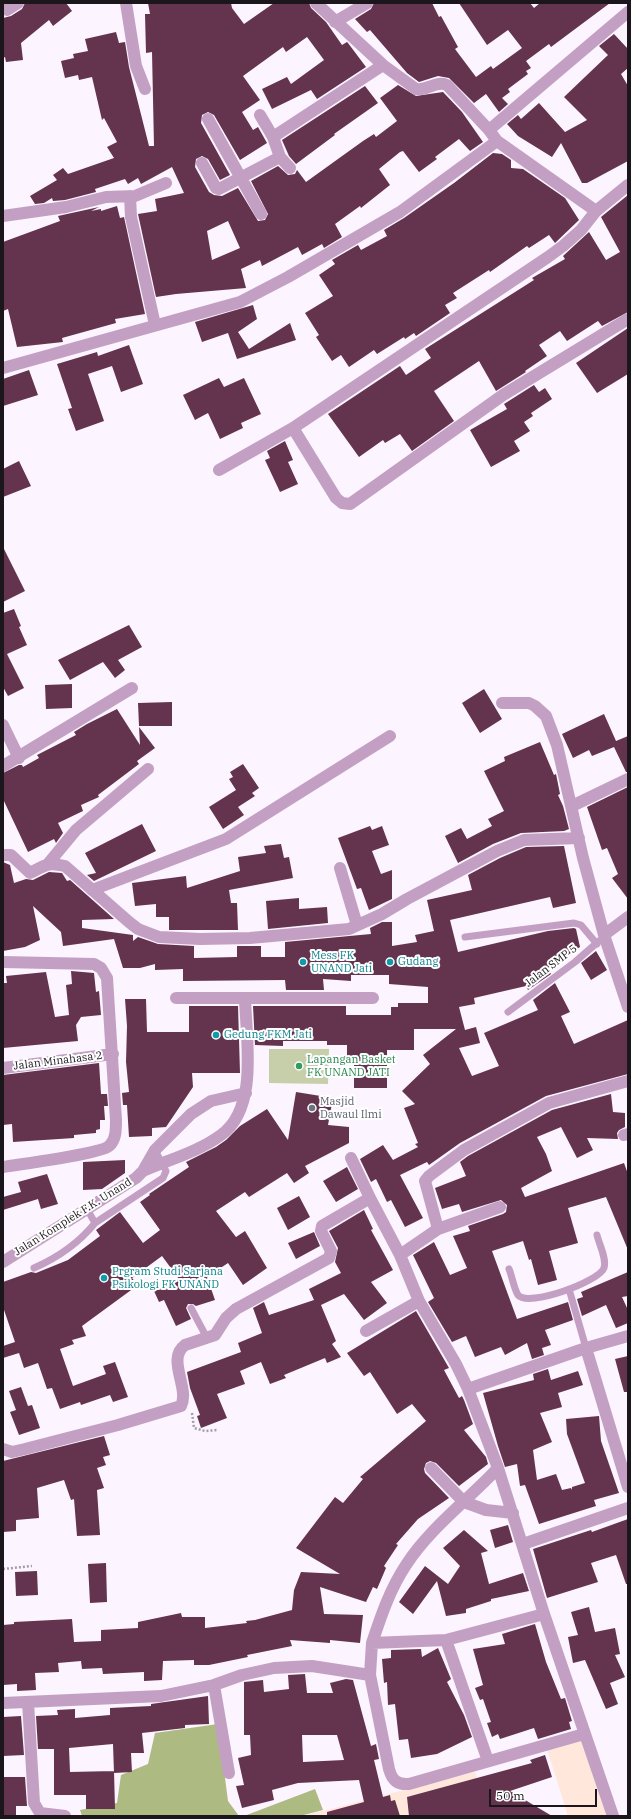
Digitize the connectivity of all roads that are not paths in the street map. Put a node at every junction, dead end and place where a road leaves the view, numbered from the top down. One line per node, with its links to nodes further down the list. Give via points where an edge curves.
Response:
1 (18, 3): 5 (street, via 9,10)
2 (126, 3): 9 (street, via 136,66)
3 (316, 3): 7 (street)
4 (367, 3): 7 (street)
5 (3, 8)
6 (628, 12): 12 (street)
7 (334, 22): 8 (street)
8 (383, 65): 12 (street, via 418,89 443,83); 13 (street)
9 (145, 89)
10 (260, 115): 13 (street)
11 (208, 119): 18 (street)
12 (489, 130): 14 (street)
13 (273, 137): 15 (street)
14 (497, 141): 22 (street); 26 (street, via 400,212 288,277 240,302)
15 (280, 157): 17 (street); 18 (street)
16 (202, 163): 18 (street, via 216,188)
17 (290, 168)
18 (241, 179): 23 (street)
19 (166, 183): 21 (street, via 139,195)
20 (628, 185): 22 (street)
21 (130, 196): 24 (street, via 106,197 66,208); 26 (street, via 131,217)
22 (596, 211): 28 (street, via 581,230 563,246)
23 (262, 214)
24 (3, 216)
25 (628, 319): 28 (street, via 503,395 350,504 342,503 336,498)
26 (155, 325): 27 (street)
27 (3, 368)
28 (293, 428): 29 (street)
29 (219, 470)
30 (132, 688): 34 (street)
31 (502, 703): 38 (street, via 529,703 546,716 558,745)
32 (3, 725): 34 (street)
33 (390, 736): 43 (street, via 226,839)
34 (19, 758): 35 (street)
35 (3, 766)
36 (148, 769): 41 (street, via 76,830)
37 (628, 779): 38 (street)
38 (572, 806): 39 (street)
39 (579, 838): 45 (street, via 524,840 497,851); 47 (street)
40 (3, 854): 41 (street, via 11,855 30,873)
41 (47, 865): 43 (street, via 65,866)
42 (340, 868): 45 (street)
43 (92, 890): 45 (street, via 138,929 159,937 250,938 349,929)
44 (628, 917): 47 (street)
45 (357, 925)
46 (464, 937): 47 (lane, via 574,923)
47 (600, 939): 52 (street); 53 (lane, Jalan SMP 5)
48 (3, 962): 54 (street, via 94,964 101,968 107,978)
49 (176, 998): 50 (street)
50 (245, 998): 51 (street); 57 (street)
51 (373, 998)
52 (628, 1007)
53 (508, 1012)
54 (113, 1054): 55 (street, Jalan Minahasa 2); 61 (street, via 116,1129 114,1140 108,1147 93,1152)
55 (3, 1068)
56 (628, 1081): 67 (street, via 549,1103 464,1150 429,1176 425,1185)
57 (246, 1092): 58 (street, Jalan Komplek F.K. Unand, via 211,1101 191,1114); 60 (street, Jalan Komplek F.K. Unand, via 235,1121 221,1135)
58 (155, 1150): 60 (lane); 62 (street, Jalan Komplek F.K. Unand)
59 (351, 1158): 63 (street)
60 (162, 1163): 62 (street, Jalan Komplek F.K. Unand); 66 (lane, via 166,1171 163,1178)
61 (3, 1167)
62 (143, 1171): 65 (street, Jalan Komplek F.K. Unand)
63 (370, 1198): 69 (street); 78 (street, via 322,1226 321,1232 331,1251 329,1258 236,1309 226,1318 215,1335)
64 (500, 1207): 67 (street)
65 (87, 1209): 66 (lane); 70 (street, Jalan Komplek F.K. Unand)
66 (96, 1223): 71 (lane, via 70,1249)
67 (438, 1229): 69 (street)
68 (597, 1235): 73 (lane, via 604,1261 603,1270 600,1275)
69 (400, 1255): 74 (street)
70 (3, 1262)
71 (34, 1268)
72 (509, 1269): 73 (lane, via 518,1295 523,1298 534,1300)
73 (568, 1289): 79 (lane)
74 (419, 1301): 76 (street); 80 (street)
75 (191, 1308): 78 (lane)
76 (366, 1332)
77 (628, 1336): 79 (street)
78 (207, 1338): 81 (street, via 185,1345 178,1353 183,1399 176,1409 25,1449 12,1452)
79 (586, 1348): 80 (street); 84 (street)
80 (468, 1389): 83 (street)
81 (3, 1449)
82 (431, 1468): 85 (street)
83 (498, 1468): 85 (street); 87 (street)
84 (628, 1487)
85 (464, 1502): 87 (street, via 486,1510); 91 (street, via 434,1530 406,1565 383,1608)
86 (628, 1508): 88 (street)
87 (513, 1513): 88 (street)
88 (523, 1544): 89 (street)
89 (544, 1614): 90 (street); 96 (street)
90 (446, 1640): 91 (street); 97 (street)
91 (372, 1643): 92 (street)
92 (370, 1675): 93 (street, via 312,1666 274,1668); 97 (street, via 389,1770 395,1782 401,1785 408,1784)
93 (214, 1685): 94 (street, via 155,1697); 98 (street)
94 (28, 1702): 95 (street); 99 (street, via 34,1803 40,1813)
95 (3, 1703)
96 (584, 1734): 97 (street); 100 (street)
97 (488, 1761)
98 (229, 1773)
99 (65, 1816)
100 (613, 1816)

